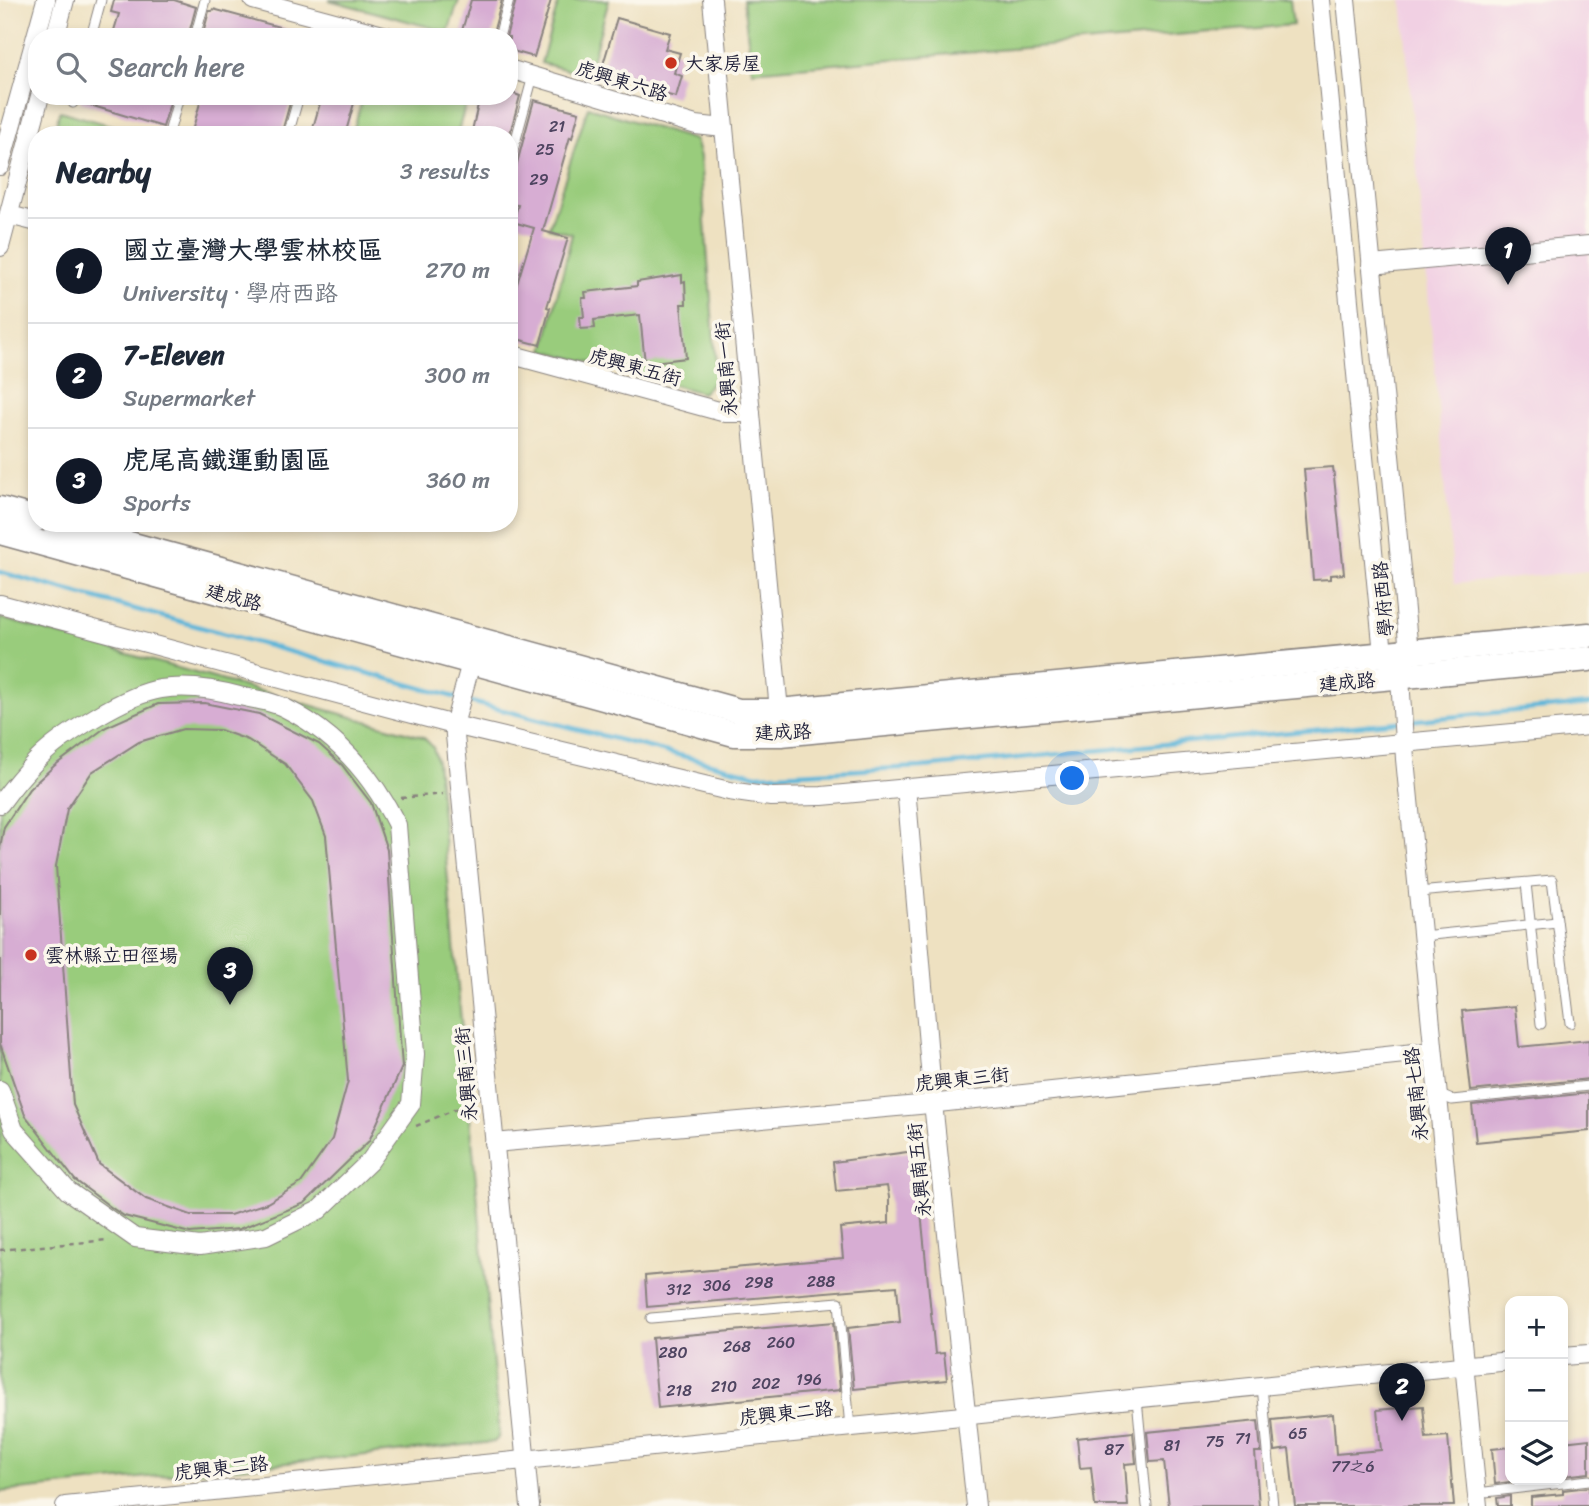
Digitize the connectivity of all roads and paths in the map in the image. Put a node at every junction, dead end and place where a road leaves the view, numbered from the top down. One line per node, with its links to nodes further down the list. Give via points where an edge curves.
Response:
1 (46, 0): 11 (street)
2 (65, 0): 12 (street)
3 (101, 0): 13 (lane)
4 (205, 0): 14 (lane)
5 (253, 0): 10 (street)
6 (509, 0): 17 (lane)
7 (712, 0): 27 (street, 永興南一街)
8 (1320, 0): 45 (street, 學府西路)
9 (1346, 0): 35 (street, 學府西路)
10 (320, 18): 15 (lane); 16 (street)
11 (38, 28)
12 (57, 28)
13 (93, 28)
14 (197, 28)
15 (317, 28)
16 (357, 28)
17 (501, 28)
18 (28, 65): 30 (street)
19 (518, 72): 20 (street, 虎興東六路)
20 (533, 76): 27 (street, 虎興東六路, via 696,125); 28 (lane)
21 (38, 105): 24 (street)
22 (176, 105): 25 (lane)
23 (296, 105): 26 (lane)
24 (32, 126)
25 (170, 126)
26 (291, 126)
27 (724, 128): 37 (street, 永興南一街)
28 (518, 132)
29 (28, 142): 31 (street)
30 (0, 166)
31 (9, 215): 32 (street); 34 (street)
32 (28, 220)
33 (1589, 245): 35 (street)
34 (0, 247)
35 (1371, 265): 44 (street, 學府西路)
36 (518, 356): 37 (street, 虎興東五街, via 726,413)
37 (751, 413): 50 (street, 永興南一街)
38 (0, 509): 39 (street)
39 (28, 517)
40 (0, 532): 46 (street, 建成路)
41 (81, 532): 46 (street, 建成路)
42 (0, 604): 49 (street)
43 (1589, 635): 44 (street, 建成路)
44 (1409, 652): 45 (street, 建成路); 48 (street, 學府西路)
45 (1383, 654): 48 (street, 學府西路); 50 (street, 建成路)
46 (472, 657): 49 (street, 永興南三街); 50 (street, 建成路)
47 (1589, 659): 48 (street, 建成路)
48 (1399, 683): 50 (street, 建成路); 52 (street, 永興南七路)
49 (455, 719): 53 (street, via 729,792 822,796); 71 (street, 永興南三街)
50 (780, 722)
51 (1589, 726): 52 (street)
52 (1403, 738): 53 (street); 58 (street, 永興南七路)
53 (906, 787): 69 (street, 永興南五街)
54 (445, 794): 55 (path)
55 (384, 799): 56 (street, via 328,734 283,706 210,688 160,689 122,702 38,758); 70 (street, via 397,825 415,1054 411,1104)
56 (0, 803)
57 (1526, 883): 58 (lane); 59 (lane, via 1552,880); 60 (lane)
58 (1418, 892): 61 (street, 永興南七路)
59 (1557, 922): 60 (lane); 62 (lane)
60 (1531, 925): 61 (lane); 63 (lane)
61 (1422, 936): 64 (street, 永興南七路)
62 (1570, 1023)
63 (1541, 1024)
64 (1433, 1051): 67 (street, 永興南七路); 69 (street, 虎興東三街)
65 (1589, 1086): 67 (lane, via 1452,1100)
66 (0, 1090): 72 (street, via 14,1130 68,1191)
67 (1438, 1094): 78 (street, 永興南七路)
68 (475, 1101): 70 (path)
69 (933, 1103): 71 (street, 虎興東三街); 81 (street, 永興南五街)
70 (388, 1139): 72 (street, via 319,1210 266,1236 200,1246)
71 (494, 1143): 83 (street, 永興南三街)
72 (135, 1238): 73 (path)
73 (0, 1250)
74 (651, 1318): 82 (lane, via 839,1302)
75 (1589, 1354): 76 (street)
76 (1568, 1356)
77 (1505, 1362): 78 (street, 虎興東二路)
78 (1464, 1366): 79 (street, 虎興東二路); 85 (street, 永興南七路)
79 (1262, 1386): 80 (street, 虎興東二路); 91 (lane)
80 (1137, 1399): 81 (street, 虎興東二路); 90 (lane)
81 (967, 1416): 82 (street, 虎興東二路); 89 (street, 永興南五街)
82 (850, 1427): 83 (street, 虎興東二路)
83 (525, 1460): 86 (street, 虎興東二路); 88 (street, 永興南三街)
84 (1589, 1480): 85 (lane)
85 (1477, 1499)
86 (85, 1504): 87 (street, 虎興東二路)
87 (65, 1506)
88 (530, 1506)
89 (976, 1506)
90 (1147, 1506)
91 (1273, 1506)

